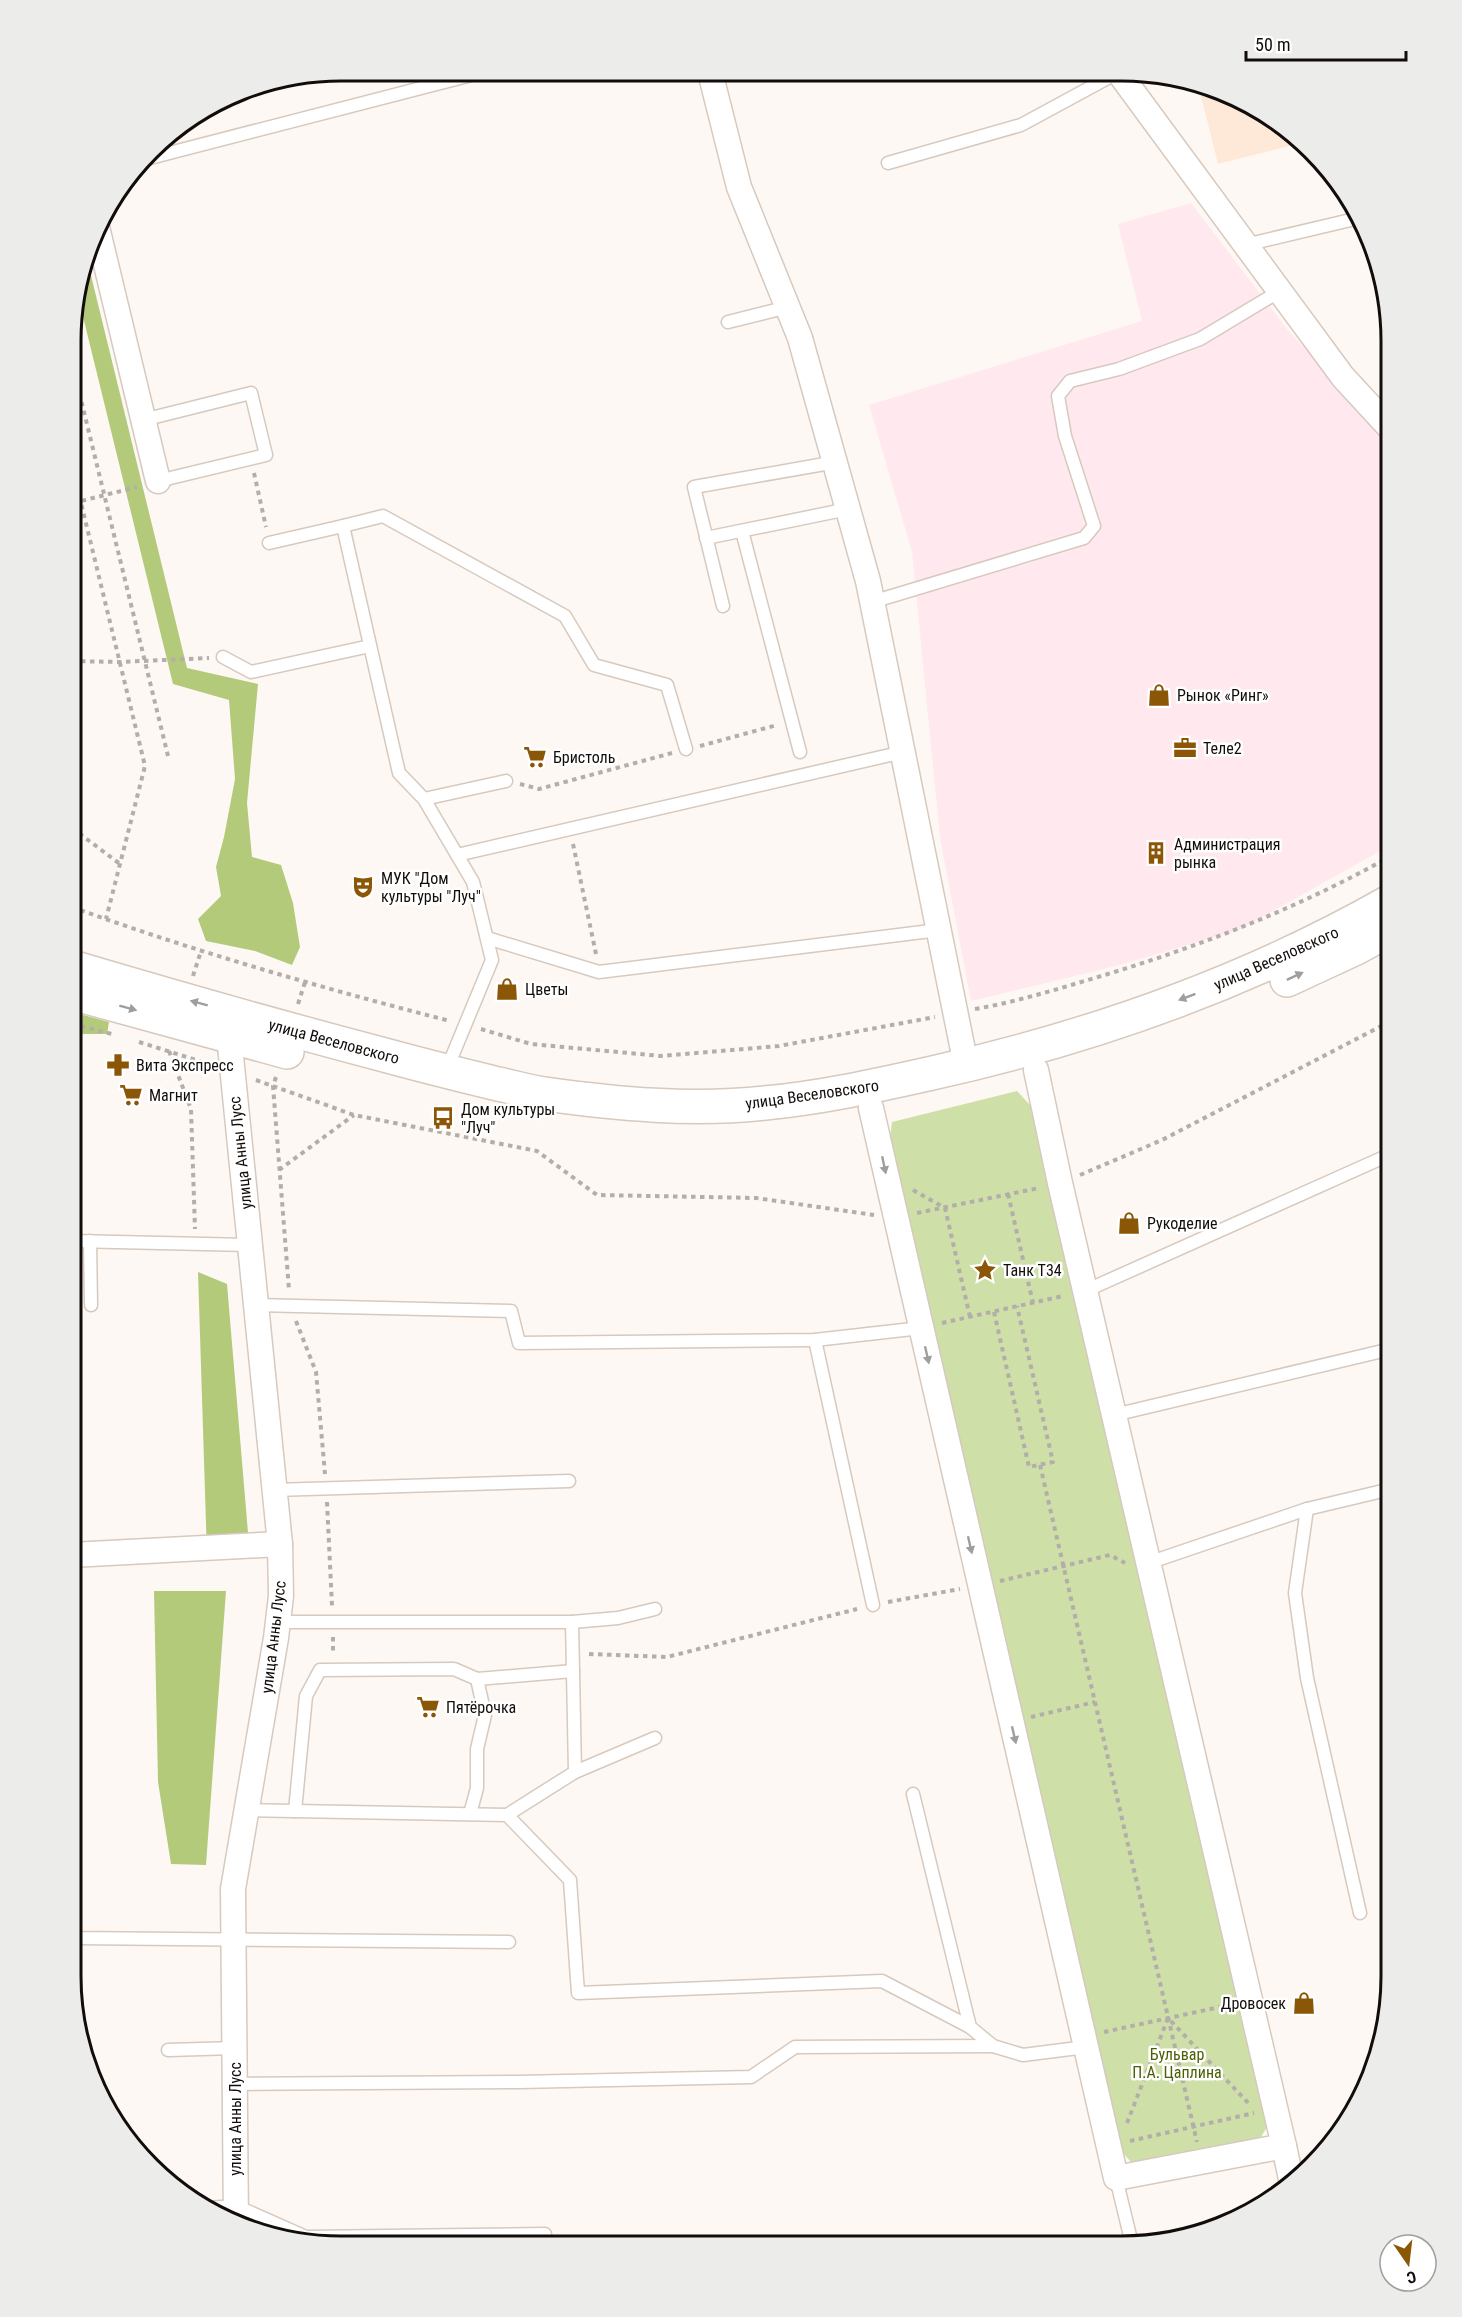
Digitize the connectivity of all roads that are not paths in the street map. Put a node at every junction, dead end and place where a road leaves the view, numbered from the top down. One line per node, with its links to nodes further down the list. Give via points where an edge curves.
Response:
1 (448, 81): 5 (lane)
2 (712, 81): 11 (street, via 739,187)
3 (1103, 81): 6 (lane, via 1021,125)
4 (1124, 81): 9 (street)
5 (158, 156)
6 (888, 163)
7 (1351, 220): 9 (lane)
8 (101, 242): 14 (street)
9 (1245, 244): 10 (street)
10 (1280, 291): 13 (street, via 1343,377); 22 (lane, via 1200,339 1119,369 1070,381 1059,396 1065,436 1094,526 1084,538)
11 (788, 308): 12 (lane); 15 (street)
12 (728, 322)
13 (1381, 418)
14 (143, 420): 16 (street); 16 (lane, via 251,393 266,455)
15 (836, 462): 17 (street); 20 (lane, via 694,487)
16 (150, 483)
17 (848, 509): 19 (lane); 22 (street)
18 (343, 526): 21 (lane); 24 (lane); 26 (lane, via 383,516 565,616 594,665 667,685)
19 (742, 531): 20 (lane); 27 (lane)
20 (706, 538): 23 (lane)
21 (269, 543)
22 (872, 602): 28 (street)
23 (723, 606)
24 (370, 646): 25 (lane, via 251,672); 30 (lane, via 399,773)
25 (223, 657)
26 (686, 749)
27 (800, 752)
28 (903, 752): 31 (lane); 33 (street)
29 (506, 781): 30 (lane)
30 (424, 799): 31 (lane)
31 (457, 855): 35 (lane, via 473,882)
32 (1381, 907): 40 (main road, улица Веселовского, one-way to 40, via 1240,977)
33 (939, 930): 35 (lane, via 599,972); 41 (street)
34 (1381, 934): 40 (main road, улица Веселовского, one-way to 34, via 1143,1037 1249,997)
35 (486, 938): 42 (lane, via 492,960)
36 (81, 972): 38 (main road, улица Веселовского)
37 (81, 996): 38 (main road, улица Веселовского, one-way to 38)
38 (177, 1024): 39 (main road, улица Веселовского)
39 (232, 1024): 42 (main road, улица Веселовского, via 290,1030); 43 (main road, улица Веселовского, via 451,1096 549,1115 663,1126 766,1123); 47 (street, улица Анны Лусс, via 231,1072)
40 (1034, 1059): 41 (main road, улица Веселовского); 43 (main road, улица Веселовского); 48 (street)
41 (966, 1065): 43 (main road, улица Веселовского)
42 (446, 1072): 43 (main road, улица Веселовского, via 541,1094 666,1106)
43 (869, 1097): 51 (street, one-way to 51)
44 (1381, 1158): 48 (lane)
45 (81, 1241): 46 (lane)
46 (90, 1241): 47 (lane); 49 (lane)
47 (249, 1245): 50 (street, улица Анны Лусс)
48 (1085, 1291): 54 (street)
49 (91, 1305)
50 (255, 1305): 52 (lane, via 511,1311 519,1343); 56 (street, улица Анны Лусс)
51 (921, 1328): 52 (lane); 80 (street, one-way to 80)
52 (815, 1340): 62 (lane)
53 (1381, 1351): 54 (lane)
54 (1114, 1415): 61 (street)
55 (569, 1481): 56 (lane)
56 (274, 1490): 59 (street, улица Анны Лусс)
57 (1381, 1491): 58 (lane)
58 (1307, 1509): 61 (lane); 75 (lane, via 1295,1593 1307,1678)
59 (280, 1544): 60 (street); 64 (street, улица Анны Лусс)
60 (81, 1554)
61 (1148, 1563): 85 (street)
62 (873, 1605)
63 (656, 1609): 65 (lane, via 618,1618)
64 (278, 1622): 65 (lane); 71 (street, улица Анны Лусс)
65 (572, 1622): 66 (lane)
66 (573, 1671): 67 (lane); 69 (lane)
67 (477, 1679): 72 (lane, via 454,1669 321,1670 306,1696); 73 (lane, via 485,1715 477,1749 477,1788)
68 (655, 1738): 69 (lane)
69 (575, 1772): 74 (lane)
70 (913, 1794): 79 (lane)
71 (247, 1810): 72 (lane); 77 (street, улица Анны Лусс, via 234,1889)
72 (295, 1811): 73 (lane)
73 (470, 1814): 74 (lane)
74 (507, 1815): 79 (lane, via 570,1880 578,1993 882,1981)
75 (1360, 1913)
76 (81, 1938): 77 (lane)
77 (234, 1939): 78 (lane); 82 (street, улица Анны Лусс)
78 (509, 1942)
79 (970, 2027): 81 (lane)
80 (1085, 2042): 81 (lane, via 1023,2055); 87 (street, via 1114,2144)
81 (993, 2046): 84 (lane, via 795,2047 751,2077)
82 (235, 2048): 83 (lane); 84 (street, улица Анны Лусс)
83 (168, 2050)
84 (235, 2084): 88 (street, улица Анны Лусс)
85 (1284, 2146): 86 (street); 87 (street)
86 (1290, 2173)
87 (1116, 2178): 90 (lane)
88 (236, 2213)
89 (546, 2234): 91 (lane)
90 (1130, 2235)
91 (386, 2236)

